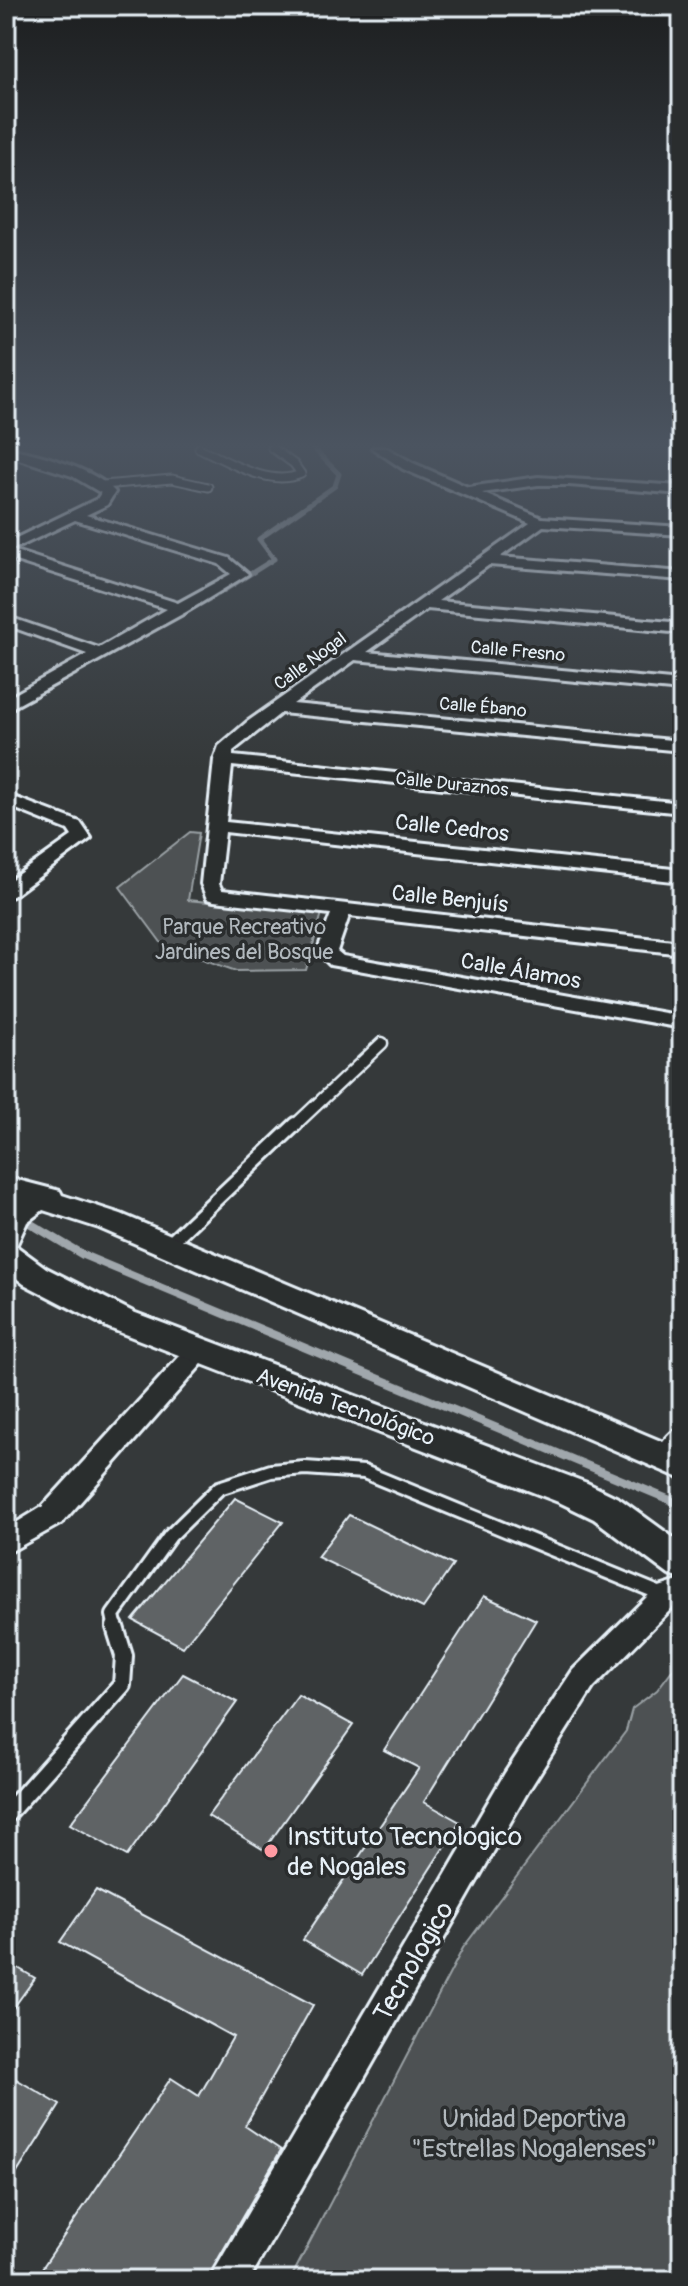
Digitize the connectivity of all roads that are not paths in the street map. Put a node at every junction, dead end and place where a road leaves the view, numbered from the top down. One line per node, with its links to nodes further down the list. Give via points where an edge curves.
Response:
1 (20, 555): 7 (street)
2 (203, 555): 7 (street, via 241,574)
3 (491, 555): 4 (street, Calle Nogal)
4 (483, 560): 5 (street); 6 (street, Calle Nogal)
5 (682, 576)
6 (424, 604): 9 (street); 11 (street, Calle Nogal)
7 (181, 609): 10 (street)
8 (6, 620): 10 (street)
9 (682, 628)
10 (99, 653): 13 (street)
11 (351, 655): 12 (street, Calle Fresno); 14 (street, Calle Nogal)
12 (682, 686)
13 (7, 704)
14 (280, 708): 15 (street, Calle Ébano); 16 (street, Calle Nogal, via 237,737)
15 (682, 746)
16 (222, 760): 18 (street, Calle Duraznos); 19 (street)
17 (6, 799): 21 (street, via 74,826 82,838)
18 (682, 808)
19 (216, 826): 20 (street, Calle Cedros); 22 (street, Calle Benjuís, via 210,884 214,895)
20 (682, 876)
21 (6, 892)
22 (342, 910): 23 (street, Calle Benjuís); 24 (street, Calle Álamos, via 327,952 337,961)
23 (682, 948)
24 (682, 1022)
25 (382, 1043): 28 (lane)
26 (6, 1187): 27 (main road)
27 (49, 1198): 28 (main road); 29 (main road, via 24,1205 15,1214)
28 (168, 1245): 31 (main road)
29 (7, 1247): 30 (main road, Avenida Tecnológico, via 35,1276 121,1320)
30 (199, 1351): 32 (street, via 52,1515); 33 (main road, Avenida Tecnológico, via 574,1493 607,1509)
31 (677, 1453)
32 (6, 1543)
33 (682, 1564)
34 (674, 1594): 35 (lane, via 364,1472 305,1468 245,1479 219,1488 184,1520 113,1615 127,1667 122,1685); 36 (street, Tecnologico, via 583,1679 516,1783)
35 (6, 1815)
36 (228, 2280)

